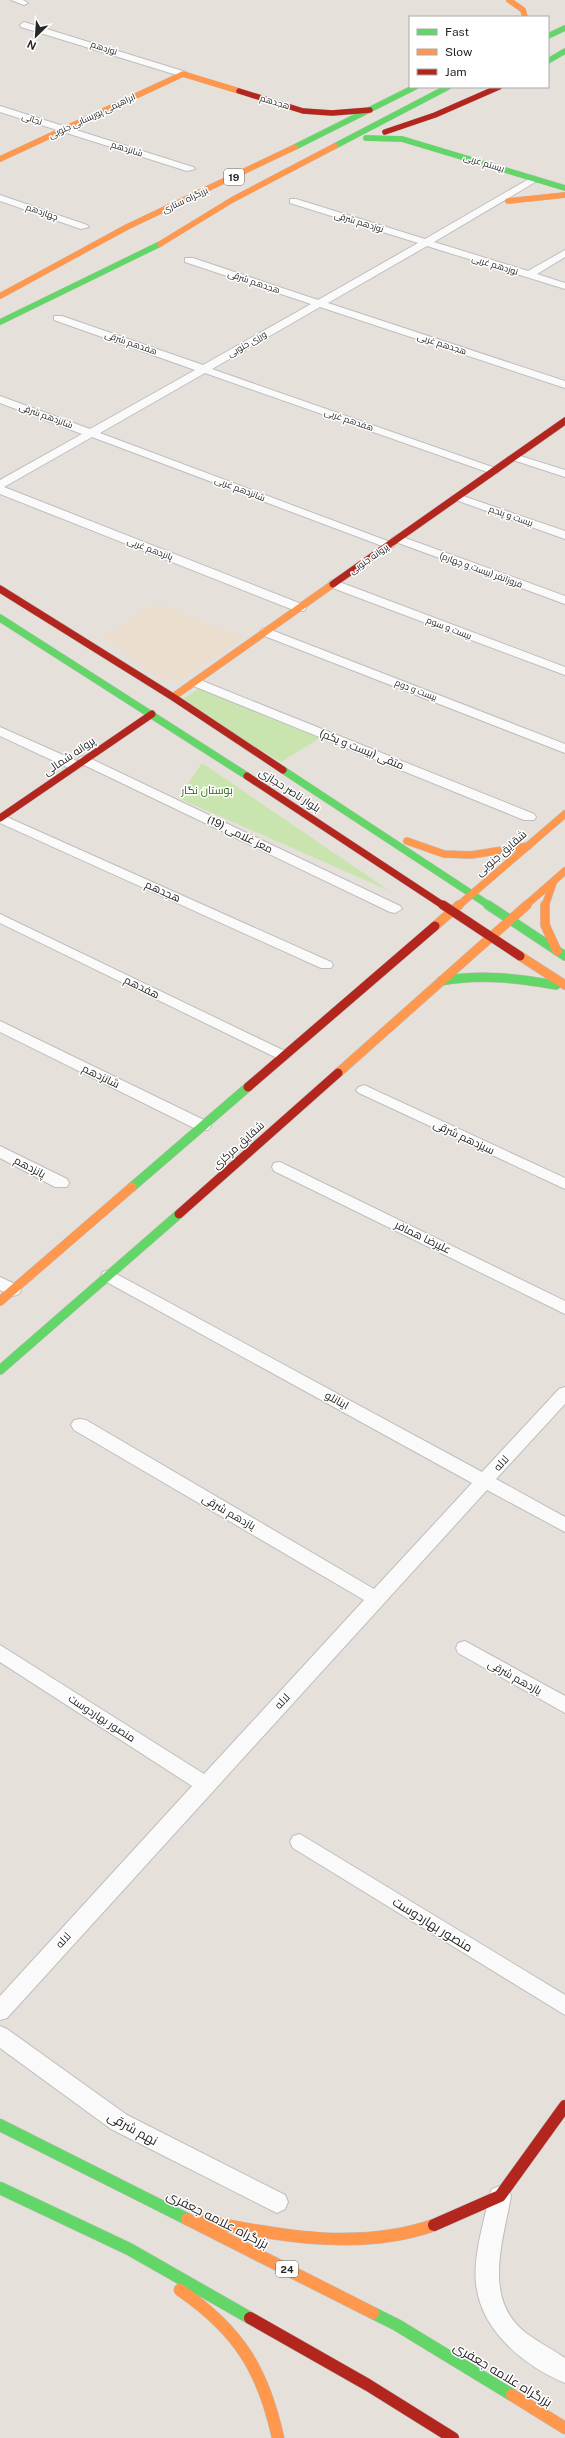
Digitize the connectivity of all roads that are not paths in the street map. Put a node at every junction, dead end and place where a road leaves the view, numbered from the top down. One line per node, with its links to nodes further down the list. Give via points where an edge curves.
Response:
1 (15, 0): 3 (street)
2 (509, 0): 4 (main road, via 523,10)
3 (24, 4)
4 (525, 16)
5 (24, 24): 10 (street, نوزدهم)
6 (565, 28): 7 (main road)
7 (549, 36)
8 (565, 50): 9 (main road)
9 (549, 60)
10 (183, 74): 16 (main road, هجدهم); 17 (main road, ابراهیمی پوربسابی جنوبی)
11 (413, 88): 15 (main road, بزرگراه ستاری / 19)
12 (446, 88): 22 (main road, 19)
13 (497, 88): 18 (main road, 19, via 435,115)
14 (0, 109): 17 (street, نجاتی)
15 (370, 110): 16 (main road, هجدهم, via 332,113); 19 (main road, بزرگراه ستاری / 19)
16 (303, 111): 19 (main road, via 317,118 320,123)
17 (64, 129): 23 (main road, ابراهیمی پوربسابی جنوبی); 24 (street, شانزدهم)
18 (393, 129): 20 (main road, 19); 21 (main road)
19 (315, 137): 32 (main road, بزرگراه ستاری / 19)
20 (366, 138): 21 (main road, بیستم غربی); 22 (main road, 19)
21 (402, 139): 25 (main road, بیستم غربی)
22 (336, 147): 29 (main road, 19)
23 (0, 159)
24 (190, 169)
25 (539, 180): 26 (main road, بیستم غربی); 31 (street, ورزی جنوبی); 33 (street, ورزی جنوبی, via 499,199)
26 (565, 188)
27 (565, 195): 31 (main road)
28 (0, 198): 34 (street, چهاردهم)
29 (232, 200): 36 (main road); 47 (main road, 19, via 151,249)
30 (293, 201): 37 (street, نوزدهم شرقی)
31 (508, 201): 33 (street, ورزی جنوبی)
32 (183, 202): 35 (main road, via 134,231); 42 (main road, بزرگراه ستاری / 19, via 127,227)
33 (494, 204): 37 (street, ورزی جنوبی)
34 (84, 227)
35 (134, 234)
36 (154, 236)
37 (426, 243): 43 (street, نوزدهم غربی); 46 (street, ورزی جنوبی)
38 (115, 244): 42 (main road, via 104,245)
39 (124, 250): 47 (main road, via 56,286)
40 (565, 253): 43 (street)
41 (189, 260): 46 (street, هجدهم شرقی)
42 (54, 267): 45 (main road, بزرگراه ستاری / 19)
43 (529, 275): 44 (street, نوزدهم غربی)
44 (565, 286)
45 (0, 296)
46 (319, 304): 50 (street, ورزی جنوبی); 51 (street, هجدهم غربی)
47 (21, 312): 49 (main road, 19)
48 (58, 318): 50 (street, هفدهم شرقی)
49 (0, 322)
50 (204, 369): 54 (street, ورزی جنوبی); 56 (street, هفدهم غربی)
51 (565, 385)
52 (0, 399): 54 (street, شانزدهم شرقی)
53 (565, 421): 55 (main road, پروانه جنوبی)
54 (91, 433): 58 (street, ورزی جنوبی); 62 (street, شانزدهم غربی)
55 (514, 457): 56 (main road, پروانه جنوبی); 57 (street)
56 (494, 471): 60 (main road, پروانه جنوبی)
57 (565, 474)
58 (0, 485)
59 (0, 490): 66 (street, پانزدهم غربی)
60 (457, 497): 61 (street, بیست و پنجم); 62 (main road, پروانه جنوبی)
61 (565, 535)
62 (393, 542): 63 (main road, پروانه جنوبی); 65 (street, فروزانفر (بیست و چهارم))
63 (334, 584): 66 (main road, پروانه جنوبی); 69 (street, بیست و سوم)
64 (0, 589): 71 (main road, بلوار ناصر حجازی)
65 (565, 600)
66 (300, 608): 68 (main road, پروانه جنوبی)
67 (0, 618): 72 (main road, بلوار ناصر حجازی)
68 (266, 632): 70 (main road, پروانه جنوبی); 74 (street, بیست و دوم)
69 (565, 671)
70 (195, 682): 71 (main road, پروانه جنوبی); 77 (street, متقی (بیست و یکم))
71 (173, 697): 79 (main road, بلوار ناصر حجازی)
72 (152, 714): 75 (main road, پروانه شمالی); 85 (main road, بلوار ناصر حجازی)
73 (0, 731): 75 (street, معز غلامی (19))
74 (565, 749)
75 (81, 763): 78 (main road, پروانه شمالی); 84 (street, معز غلامی (19))
76 (565, 814): 80 (main road, شقایق جنوبی)
77 (529, 817)
78 (0, 818): 90 (street, هجدهم)
79 (381, 833): 80 (main road, via 444,854 471,855); 83 (main road, بلوار ناصر حجازی)
80 (528, 846): 83 (main road, شقایق جنوبی)
81 (565, 871): 82 (main road)
82 (554, 881): 87 (main road); 89 (main road, via 543,904 543,913 547,934)
83 (472, 894): 85 (main road, شقایق جنوبی); 87 (main road, بلوار ناصر حجازی)
84 (395, 909)
85 (452, 911): 88 (main road, بلوار ناصر حجازی); 94 (main road)
86 (0, 918): 94 (street, هفدهم)
87 (510, 920): 88 (main road); 89 (main road, بلوار ناصر حجازی)
88 (490, 937): 91 (main road, شقایق مرکزی); 92 (main road, بلوار ناصر حجازی)
89 (561, 953)
90 (326, 965)
91 (441, 981): 92 (main road, via 496,975); 101 (main road, شقایق مرکزی)
92 (565, 986)
93 (0, 1026): 96 (street, شانزدهم)
94 (284, 1056): 96 (main road)
95 (364, 1090): 100 (street, سیزدهم شرقی)
96 (203, 1126): 102 (main road)
97 (0, 1151): 99 (street, پانزدهم)
98 (280, 1167): 104 (street, علیرضا همافر)
99 (61, 1183)
100 (565, 1184)
101 (109, 1276): 105 (main road, شقایق مرکزی); 108 (street, اینانلو)
102 (6, 1286): 103 (main road)
103 (0, 1301)
104 (565, 1308)
105 (0, 1370)
106 (565, 1393): 108 (street, لاله)
107 (80, 1425): 110 (street, یازدهم شرقی)
108 (485, 1481): 109 (street, اینانلو); 110 (street, لاله)
109 (565, 1525)
110 (377, 1599): 114 (street, لاله)
111 (464, 1648): 113 (street, یازدهم شرقی)
112 (0, 1652): 114 (street, منصور بهاردوست)
113 (565, 1705)
114 (204, 1784): 117 (street, لاله)
115 (300, 1842): 116 (street, منصور بهاردوست)
116 (565, 2006)
117 (0, 2010)
118 (0, 2036): 123 (street, نهم شرقی, via 119,2122)
119 (565, 2106): 122 (main road)
120 (0, 2125): 124 (main road, بزرگراه علامه جعفری / 24)
121 (0, 2188): 125 (main road)
122 (500, 2196): 124 (main road, via 424,2229 359,2240 317,2240 262,2233); 126 (street, via 488,2264 487,2282 492,2310 517,2340)
123 (277, 2202)
124 (186, 2217): 127 (main road, بزرگراه علامه جعفری / 24, via 397,2325)
125 (129, 2250): 128 (main road, via 220,2322 254,2366 275,2412); 129 (main road, via 368,2385)
126 (565, 2371)
127 (565, 2428)
128 (278, 2438)
129 (453, 2438)

